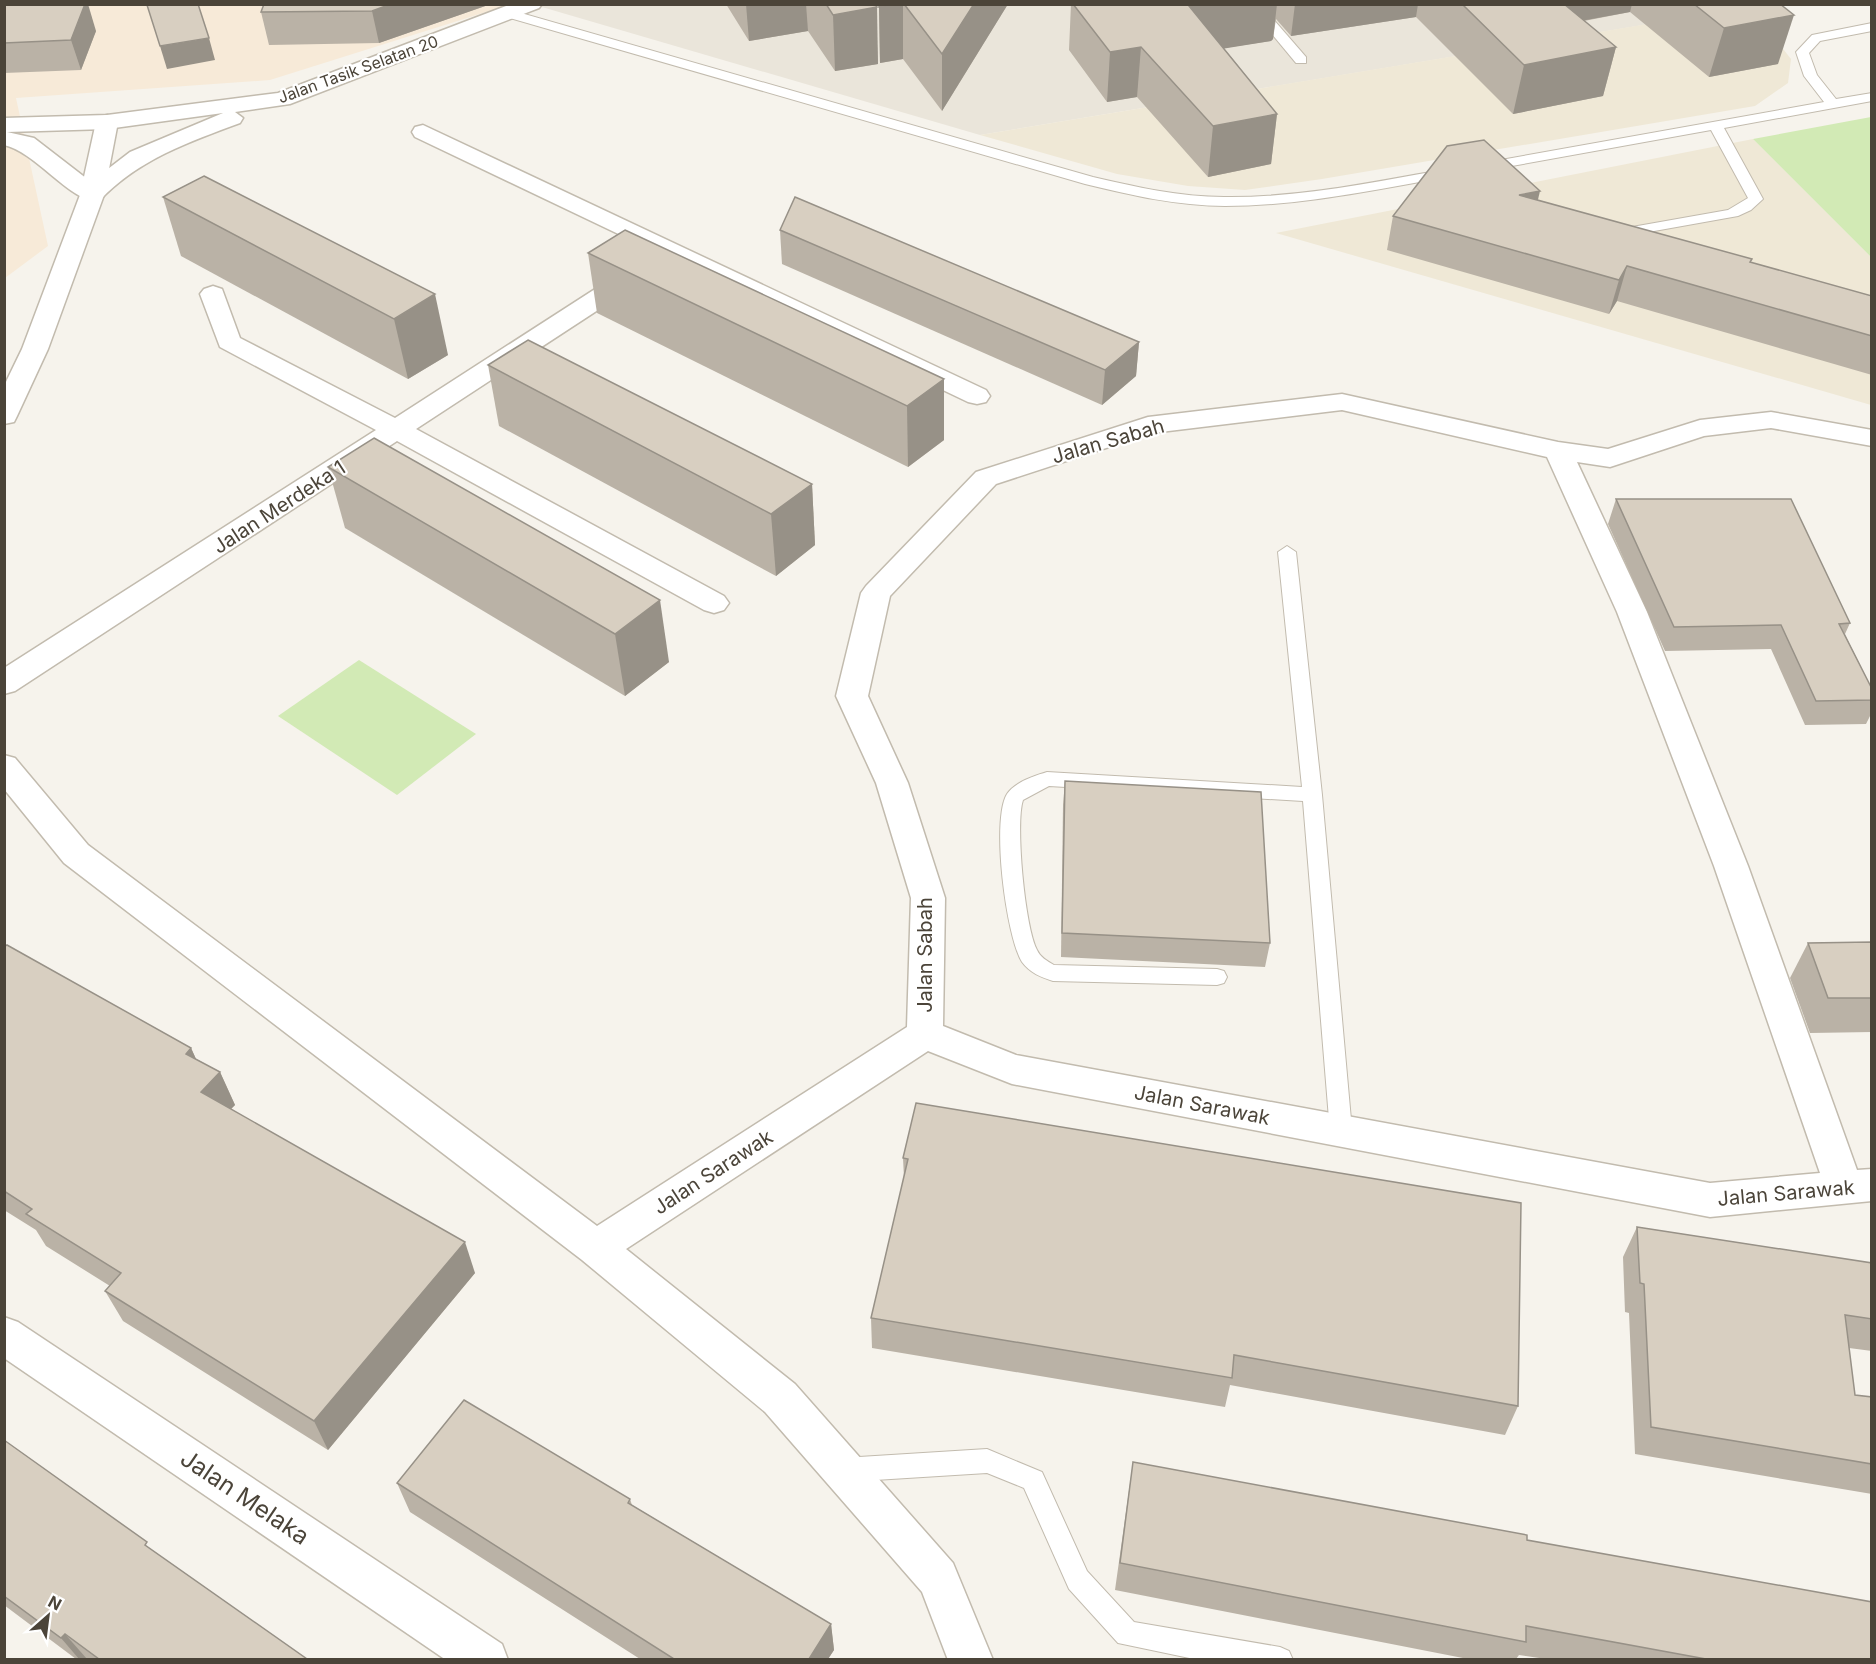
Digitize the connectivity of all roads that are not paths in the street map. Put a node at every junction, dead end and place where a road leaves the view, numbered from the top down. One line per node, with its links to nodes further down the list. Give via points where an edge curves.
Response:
1 (532, 4): 3 (street, Jalan Tasik Selatan 20)
2 (1253, 4): 5 (lane)
3 (507, 14): 7 (street, Jalan Tasik Selatan 20); 11 (lane, via 1079,178 1161,196 1242,202 1345,190)
4 (1872, 27): 8 (lane, via 1816,38 1802,52 1811,76)
5 (1301, 60)
6 (1872, 97): 8 (lane)
7 (282, 99): 9 (street, Jalan Tasik Selatan 20); 14 (street, via 170,142 126,164 107,176)
8 (1834, 105): 11 (lane)
9 (107, 122): 10 (street, Jalan Tasik Selatan 20); 14 (street)
10 (4, 125)
11 (1716, 126): 16 (lane, via 1756,199 1731,213 1637,231 1635,235)
12 (423, 132): 15 (street)
13 (4, 138): 14 (street, via 26,143)
14 (92, 195): 19 (street, via 35,349)
15 (672, 250): 18 (street); 20 (street, Jalan Merdeka 1)
16 (1658, 254)
17 (213, 294): 20 (street, via 229,342)
18 (977, 396)
19 (4, 416)
20 (397, 430): 24 (street); 25 (street, Jalan Merdeka 1)
21 (1872, 438): 22 (street, Jalan Sabah, via 1771,420 1700,428 1610,458)
22 (1558, 451): 29 (street, Jalan Sabah, via 1342,402 1148,425 986,478 876,593 852,696 892,783 928,898); 31 (street, via 1632,612)
23 (1287, 552): 27 (lane)
24 (714, 603)
25 (4, 683)
26 (4, 766): 32 (street, via 76,854)
27 (1312, 795): 28 (lane, via 1047,779 1016,795 1011,806 1009,842 1024,944 1037,966 1053,973); 30 (lane)
28 (1217, 977)
29 (925, 1034): 30 (street, Jalan Sarawak, via 1012,1069); 32 (street, Jalan Sarawak)
30 (1341, 1131): 31 (street, Jalan Sarawak, via 1710,1200)
31 (1858, 1187)
32 (596, 1248): 34 (street, via 780,1398)
33 (4, 1335): 35 (street, Jalan Melaka)
34 (843, 1470): 36 (street, via 938,1578); 37 (lane, via 987,1461 1033,1480 1078,1580 1127,1634)
35 (486, 1659)
36 (971, 1659)
37 (1280, 1659)

